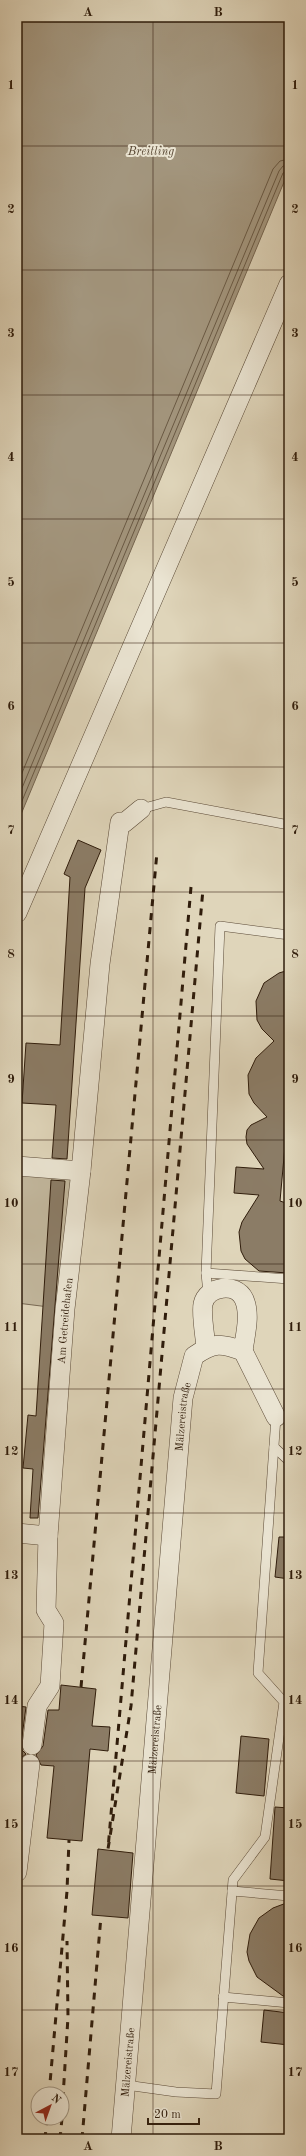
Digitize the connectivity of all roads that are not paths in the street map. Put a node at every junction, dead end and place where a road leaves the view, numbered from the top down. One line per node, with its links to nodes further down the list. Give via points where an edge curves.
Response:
1 (289, 284): 4 (street)
2 (141, 809): 3 (lane, via 166,802); 7 (street, Am Getreidehafen, via 124,824 120,822 100,964)
3 (289, 825)
4 (17, 913)
5 (289, 935): 8 (lane, via 220,926)
6 (17, 1166): 7 (street)
7 (81, 1171): 17 (street, Am Getreidehafen, via 65,1309)
8 (206, 1273): 9 (lane); 10 (lane)
9 (289, 1279)
10 (208, 1294): 11 (street, via 203,1305); 12 (street, via 218,1288 233,1290 243,1297 248,1311)
11 (206, 1347): 12 (street, via 222,1344); 25 (street, Mälzereistraße, via 194,1356 183,1398)
12 (243, 1351): 13 (street)
13 (276, 1416): 14 (lane)
14 (274, 1447): 15 (lane); 21 (lane, via 258,1673 284,1702 264,1837 233,1880)
15 (289, 1461)
16 (17, 1533): 17 (street)
17 (48, 1536): 18 (street, Am Getreidehafen, via 46,1610 54,1623 50,1686 37,1706)
18 (32, 1745)
19 (30, 1764): 20 (street)
20 (17, 1872)
21 (232, 1891): 22 (lane); 23 (lane)
22 (289, 1896)
23 (223, 1997): 24 (lane); 25 (lane, via 216,2094)
24 (289, 2003)
25 (126, 2085): 26 (street, Mälzereistraße)
26 (121, 2139)

